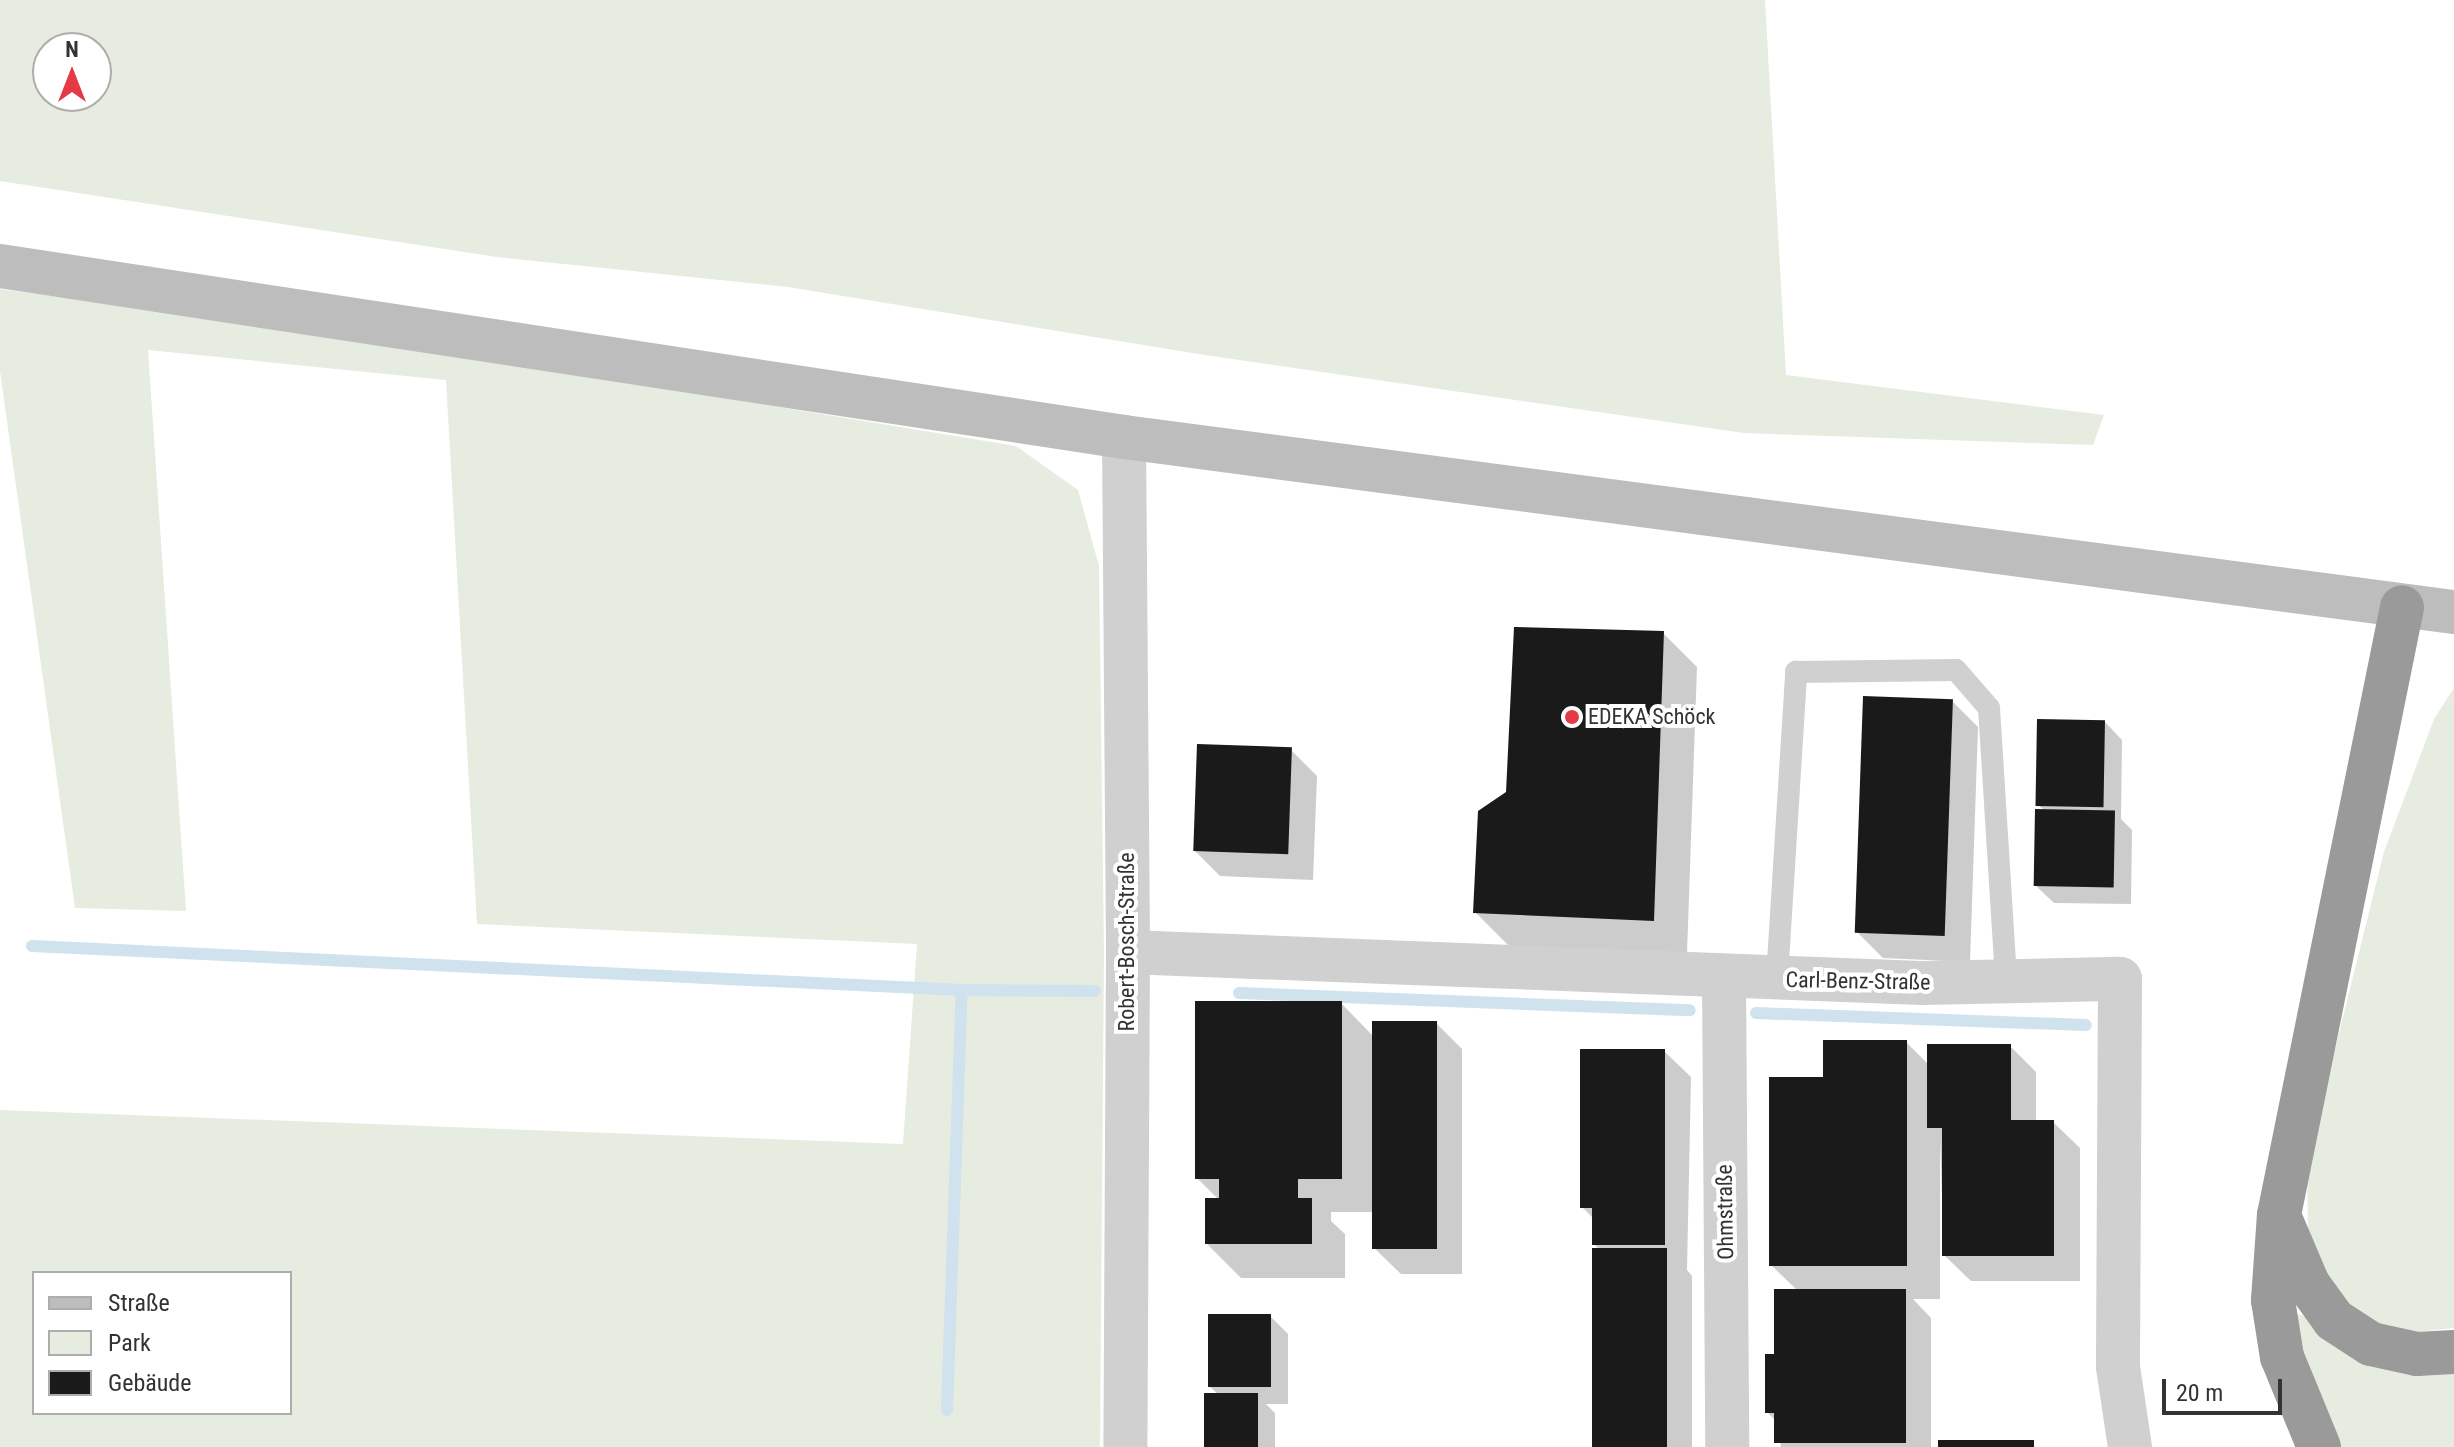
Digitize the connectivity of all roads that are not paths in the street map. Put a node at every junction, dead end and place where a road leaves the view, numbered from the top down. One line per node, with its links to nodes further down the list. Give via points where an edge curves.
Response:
1 (0, 266): 2 (main road)
2 (1124, 437): 3 (main road); 5 (street, Robert-Bosch-Straße)
3 (2402, 607): 4 (main road); 9 (highway)
4 (2454, 612)
5 (1128, 952): 6 (street, Carl-Benz-Straße); 11 (street, Robert-Bosch-Straße)
6 (1724, 977): 7 (street, Carl-Benz-Straße); 12 (street, Ohmstraße)
7 (1777, 978): 8 (street, Carl-Benz-Straße); 8 (lane, via 1796,672 1956,670 1989,708)
8 (2006, 981): 13 (street, Carl-Benz-Straße, via 2120,979 2118,1367)
9 (2279, 1215): 10 (highway, via 2308,1284 2334,1320 2371,1344 2417,1354); 14 (highway, via 2273,1300 2282,1357)
10 (2454, 1352)
11 (1125, 1447)
12 (1727, 1447)
13 (2130, 1447)
14 (2319, 1447)

